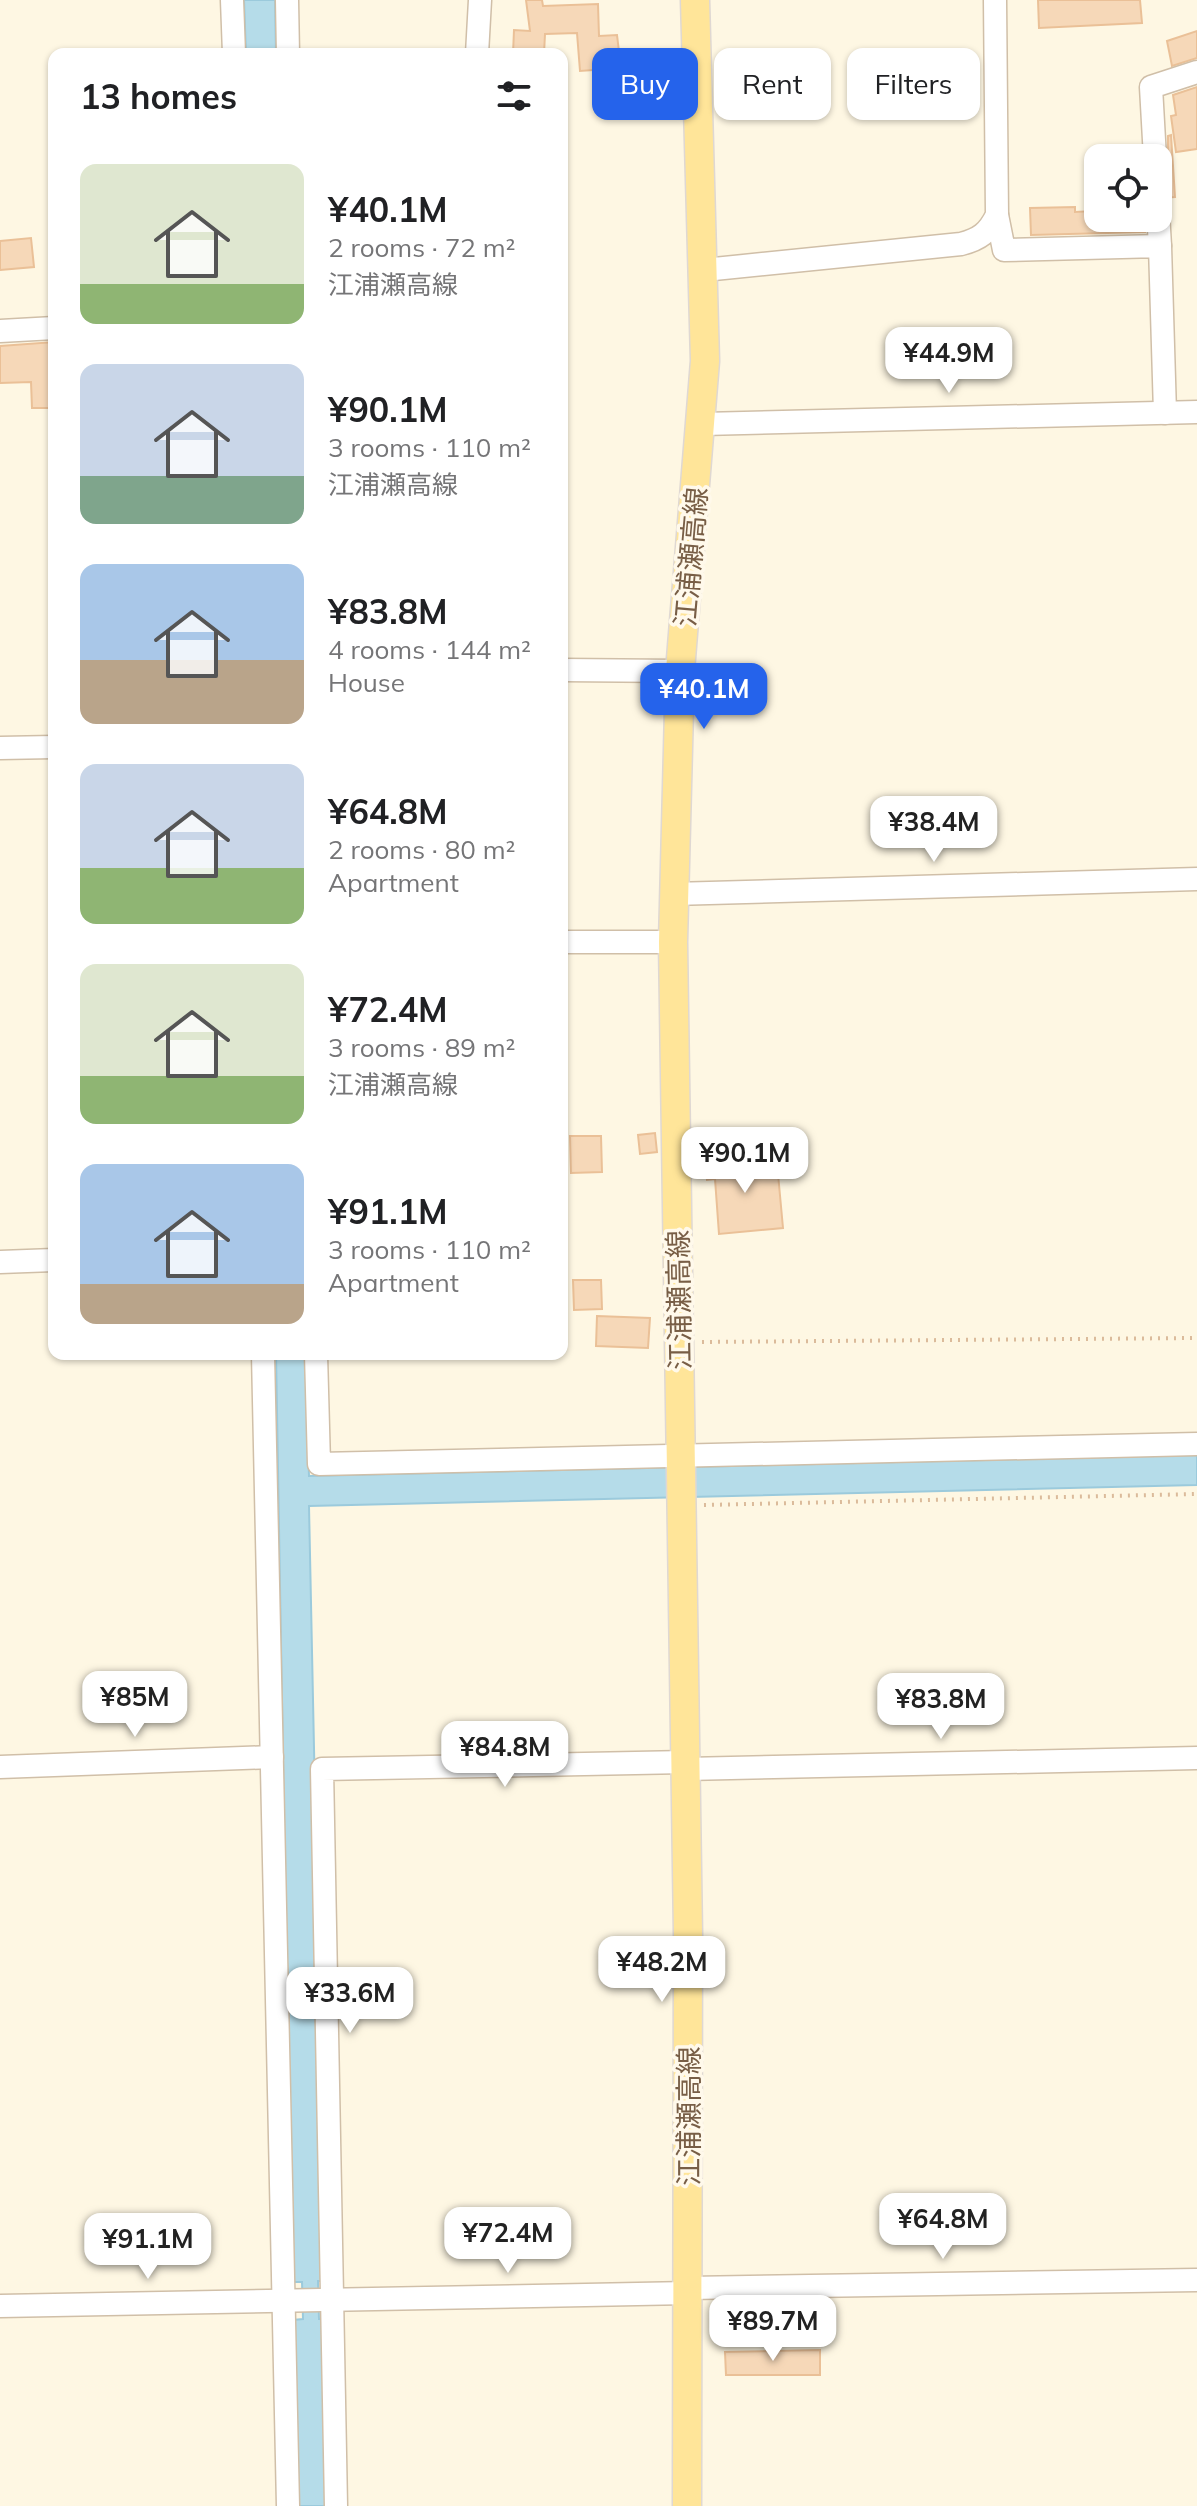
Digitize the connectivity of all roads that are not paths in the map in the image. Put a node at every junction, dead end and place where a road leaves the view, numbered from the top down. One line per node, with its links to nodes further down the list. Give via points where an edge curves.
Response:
1 (232, 0): 6 (street)
2 (287, 0): 7 (street)
3 (480, 0): 8 (street)
4 (695, 0): 14 (main road, 江浦瀬高線)
5 (995, 0): 11 (street)
6 (234, 48)
7 (288, 48)
8 (477, 48)
9 (1197, 72): 10 (street, via 1151,87)
10 (1154, 144)
11 (997, 215): 13 (street, via 1004,250); 14 (street, via 979,239 961,244)
12 (1159, 232): 13 (street)
13 (1160, 246): 18 (street)
14 (704, 270): 19 (main road, 江浦瀬高線)
15 (48, 328): 16 (street)
16 (0, 331)
17 (1197, 412): 18 (street)
18 (1165, 413): 19 (street)
19 (703, 424): 21 (main road, 江浦瀬高線)
20 (568, 670): 21 (street)
21 (680, 671): 25 (main road, 江浦瀬高線)
22 (48, 747): 23 (street)
23 (0, 748)
24 (1197, 879): 25 (street)
25 (673, 894): 27 (main road, 江浦瀬高線)
26 (568, 942): 27 (street)
27 (673, 942): 33 (main road, 江浦瀬高線)
28 (48, 1260): 29 (street)
29 (0, 1262)
30 (263, 1360): 34 (street)
31 (316, 1360): 33 (street, via 319,1464)
32 (1197, 1444): 33 (street)
33 (681, 1460): 36 (main road, 江浦瀬高線, via 690,1503)
34 (272, 1757): 37 (street); 41 (street)
35 (1197, 1758): 36 (street)
36 (686, 1766): 39 (main road, 江浦瀬高線); 40 (street, via 322,1769)
37 (0, 1767)
38 (1197, 2280): 39 (street)
39 (689, 2291): 40 (street); 45 (main road, 江浦瀬高線)
40 (330, 2301): 41 (street); 44 (street)
41 (290, 2302): 42 (street); 43 (street)
42 (0, 2306)
43 (288, 2506)
44 (336, 2506)
45 (687, 2506)

